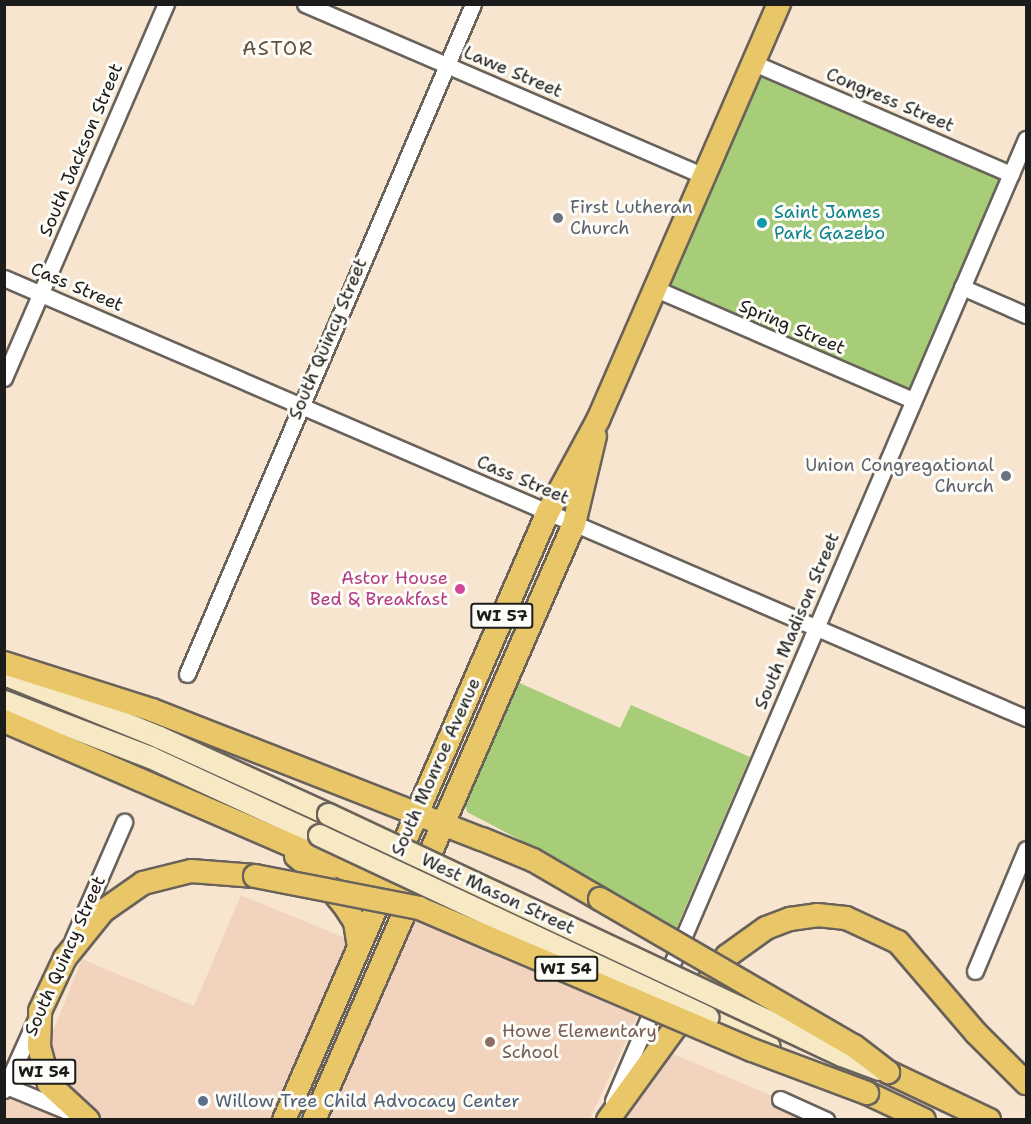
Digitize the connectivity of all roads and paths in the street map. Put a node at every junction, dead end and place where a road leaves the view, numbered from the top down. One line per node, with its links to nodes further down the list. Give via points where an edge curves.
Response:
1 (166, 4): 13 (street, South Jackson Street)
2 (305, 4): 6 (street, Lawe Street)
3 (473, 4): 6 (street, South Quincy Street)
4 (779, 4): 5 (main road, South Monroe Avenue / WI 57)
5 (754, 63): 8 (street, Congress Street); 9 (main road, South Monroe Avenue / WI 57)
6 (446, 65): 9 (street, Lawe Street); 17 (street, South Quincy Street)
7 (1026, 139): 8 (street, South Madison Street)
8 (1011, 174): 11 (street, South Madison Street)
9 (705, 176): 12 (main road, South Monroe Avenue / WI 57)
10 (4, 278): 13 (street, Cass Street)
11 (962, 287): 14 (street); 16 (street, South Madison Street)
12 (656, 289): 16 (street, Spring Street); 18 (main road, South Monroe Avenue / WI 57)
13 (41, 293): 15 (street, South Jackson Street); 17 (street, Cass Street)
14 (1026, 315)
15 (4, 378)
16 (913, 400): 21 (street, South Madison Street)
17 (299, 405): 19 (street, Cass Street); 24 (street, South Quincy Street)
18 (598, 420): 19 (main road, South Monroe Avenue / WI 57); 20 (main road, South Monroe Avenue / WI 57)
19 (548, 512): 20 (street, Cass Street); 28 (main road, South Monroe Avenue / WI 57)
20 (574, 524): 21 (street, Cass Street); 31 (main road, South Monroe Avenue / WI 57)
21 (816, 627): 26 (street, Cass Street); 47 (street, South Madison Street)
22 (4, 663): 28 (main road, via 153,710)
23 (4, 674): 39 (main road, West Mason Street, bridge, via 159,737 841,1055)
24 (187, 674)
25 (4, 701): 42 (main road, West Mason Street, bridge, via 150,757)
26 (1026, 718)
27 (4, 721): 29 (main road)
28 (414, 815): 31 (main road); 33 (main road, South Monroe Avenue)
29 (232, 821): 33 (main road); 35 (main road, via 296,856 322,878 355,922)
30 (124, 822): 36 (street, South Quincy Street)
31 (440, 824): 34 (main road, South Monroe Avenue / WI 57); 39 (main road, bridge, via 533,860 854,1046)
32 (1026, 849): 37 (street)
33 (384, 886): 34 (main road); 35 (main road, South Monroe Avenue)
34 (409, 896): 46 (main road, South Monroe Avenue / WI 57)
35 (359, 947): 45 (main road, South Monroe Avenue)
36 (65, 958): 38 (main road, South Quincy Street / WI 54); 42 (main road, WI 54, bridge, via 103,910 143,883 191,871 255,876 368,896 429,912 752,1050)
37 (975, 971)
38 (40, 1011): 41 (street, South Quincy Street); 44 (main road, WI 54, via 38,1034 46,1076 56,1092)
39 (888, 1072): 50 (main road, West Mason Street)
40 (1026, 1083): 47 (main road, via 976,1033 898,942 868,925 817,915 790,919 749,937 727,956)
41 (5, 1087): 44 (street)
42 (867, 1093): 49 (main road, West Mason Street / WI 54)
43 (780, 1099): 48 (street)
44 (86, 1119)
45 (284, 1119)
46 (314, 1119)
47 (607, 1119)
48 (826, 1119)
49 (924, 1119)
50 (989, 1119)

